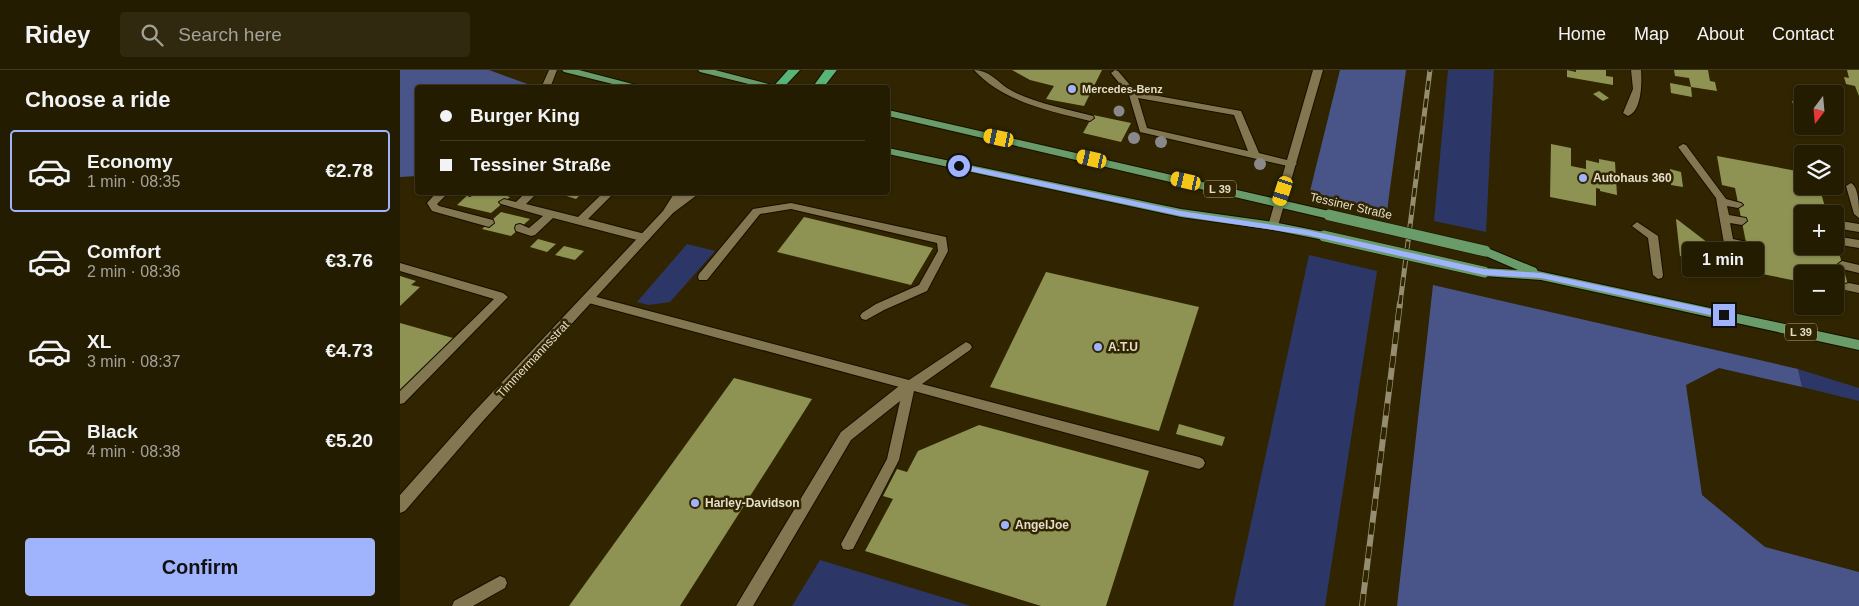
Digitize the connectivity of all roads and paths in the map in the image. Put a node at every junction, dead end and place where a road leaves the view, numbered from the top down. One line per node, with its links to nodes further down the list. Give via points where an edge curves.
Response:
1 (553, 70): 10 (lane)
2 (567, 70): 11 (main road)
3 (703, 70): 12 (main road)
4 (794, 70): 13 (highway)
5 (831, 70): 14 (highway)
6 (978, 70): 18 (lane, via 1006,91 1048,108)
7 (1318, 70): 22 (street)
8 (1636, 70): 17 (street, via 1638,89)
9 (1115, 73): 15 (lane)
10 (546, 85)
11 (631, 85)
12 (769, 85)
13 (780, 85)
14 (819, 85)
15 (1132, 94): 21 (lane, via 1143,130); 21 (lane, via 1238,113)
16 (890, 112): 32 (main road, Tessiner Straße / L 39)
17 (1628, 113)
18 (1090, 118)
19 (1683, 147): 30 (lane)
20 (890, 151): 42 (main road, Tessiner Straße / L 39, via 1181,213)
21 (1255, 156): 22 (lane)
22 (1292, 164): 24 (street)
23 (1850, 186): 37 (lane)
24 (1283, 191): 32 (lane)
25 (441, 195): 41 (lane, via 432,203 435,209)
26 (529, 195): 34 (lane)
27 (607, 195): 39 (lane)
28 (679, 195): 36 (street, Timmermannsstrat)
29 (692, 195): 36 (street, Timmermannsstrat)
30 (1721, 201): 33 (lane); 38 (lane)
31 (504, 202): 34 (lane)
32 (1279, 203): 42 (lane); 58 (main road, Tessiner Straße / L 39, bridge, via 1485,251)
33 (1738, 205)
34 (518, 206): 35 (lane)
35 (551, 214): 39 (lane); 45 (lane, via 531,232)
36 (667, 214): 47 (street, Timmermannsstrat)
37 (1859, 214)
38 (1724, 218): 40 (lane); 48 (lane)
39 (580, 221): 47 (lane)
40 (1742, 221)
41 (489, 223)
42 (1272, 226): 58 (main road, Tessiner Straße / L 39, bridge, via 1484,272)
43 (1637, 226): 56 (lane, via 1653,236)
44 (1844, 226): 46 (lane)
45 (520, 228)
46 (1859, 228)
47 (645, 238): 59 (street, Timmermannsstrat)
48 (1729, 242): 51 (lane); 54 (lane, via 1732,263)
49 (1844, 242): 50 (lane)
50 (1859, 244)
51 (1747, 246)
52 (1844, 266): 55 (lane)
53 (400, 267): 64 (lane, via 503,297)
54 (1751, 267)
55 (1859, 269)
56 (1658, 275)
57 (703, 276): 60 (lane, via 757,211 791,206 942,240 943,252 923,288)
58 (1541, 276): 61 (main road, Tessiner Straße / L 39)
59 (589, 299): 63 (lane); 66 (street, Timmermannsstrat)
60 (866, 316)
61 (1859, 345)
62 (966, 347): 63 (lane)
63 (909, 386): 65 (lane); 67 (lane, via 893,460); 70 (street, via 846,436)
64 (400, 399)
65 (1199, 463)
66 (400, 506)
67 (848, 544)
68 (500, 582): 69 (lane)
69 (459, 606)
70 (744, 606)

